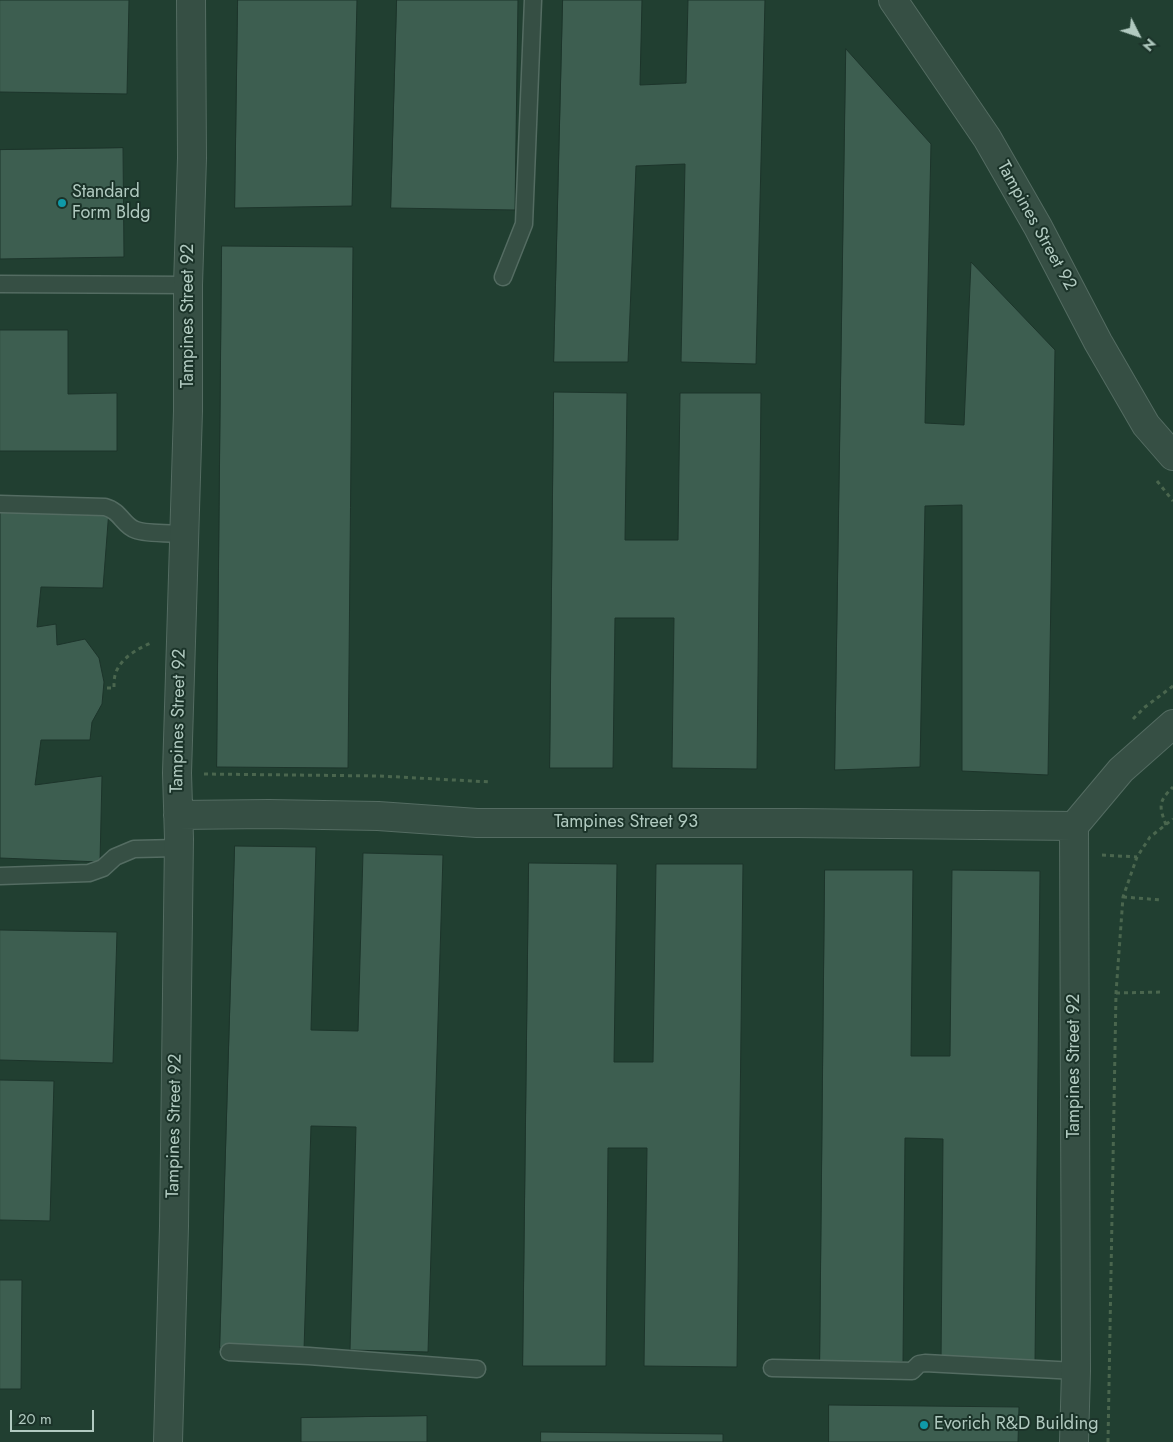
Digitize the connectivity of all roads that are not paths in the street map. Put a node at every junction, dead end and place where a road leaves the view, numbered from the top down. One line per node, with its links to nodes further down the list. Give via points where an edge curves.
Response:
1 (191, 0): 6 (street, Tampines Street 92, via 192,158)
2 (533, 0): 4 (lane, via 524,224)
3 (893, 0): 7 (street, Tampines Street 92, via 987,138 1146,425)
4 (503, 276)
5 (0, 284): 6 (lane)
6 (188, 285): 9 (street, Tampines Street 92)
7 (1173, 456)
8 (0, 504): 9 (lane, via 105,506 136,531)
9 (184, 534): 11 (street, Tampines Street 92)
10 (1171, 727): 12 (street, via 1121,770)
11 (178, 815): 12 (street, Tampines Street 93, via 370,816 477,823 797,823); 13 (street, Tampines Street 92)
12 (1074, 840): 18 (street, Tampines Street 92)
13 (178, 848): 14 (lane, via 134,849 89,873); 19 (street, Tampines Street 92)
14 (0, 876)
15 (229, 1352): 17 (lane)
16 (772, 1368): 18 (lane, via 912,1371 925,1363)
17 (477, 1369)
18 (1076, 1371): 20 (street, Tampines Street 92)
19 (168, 1442)
20 (1074, 1442)

